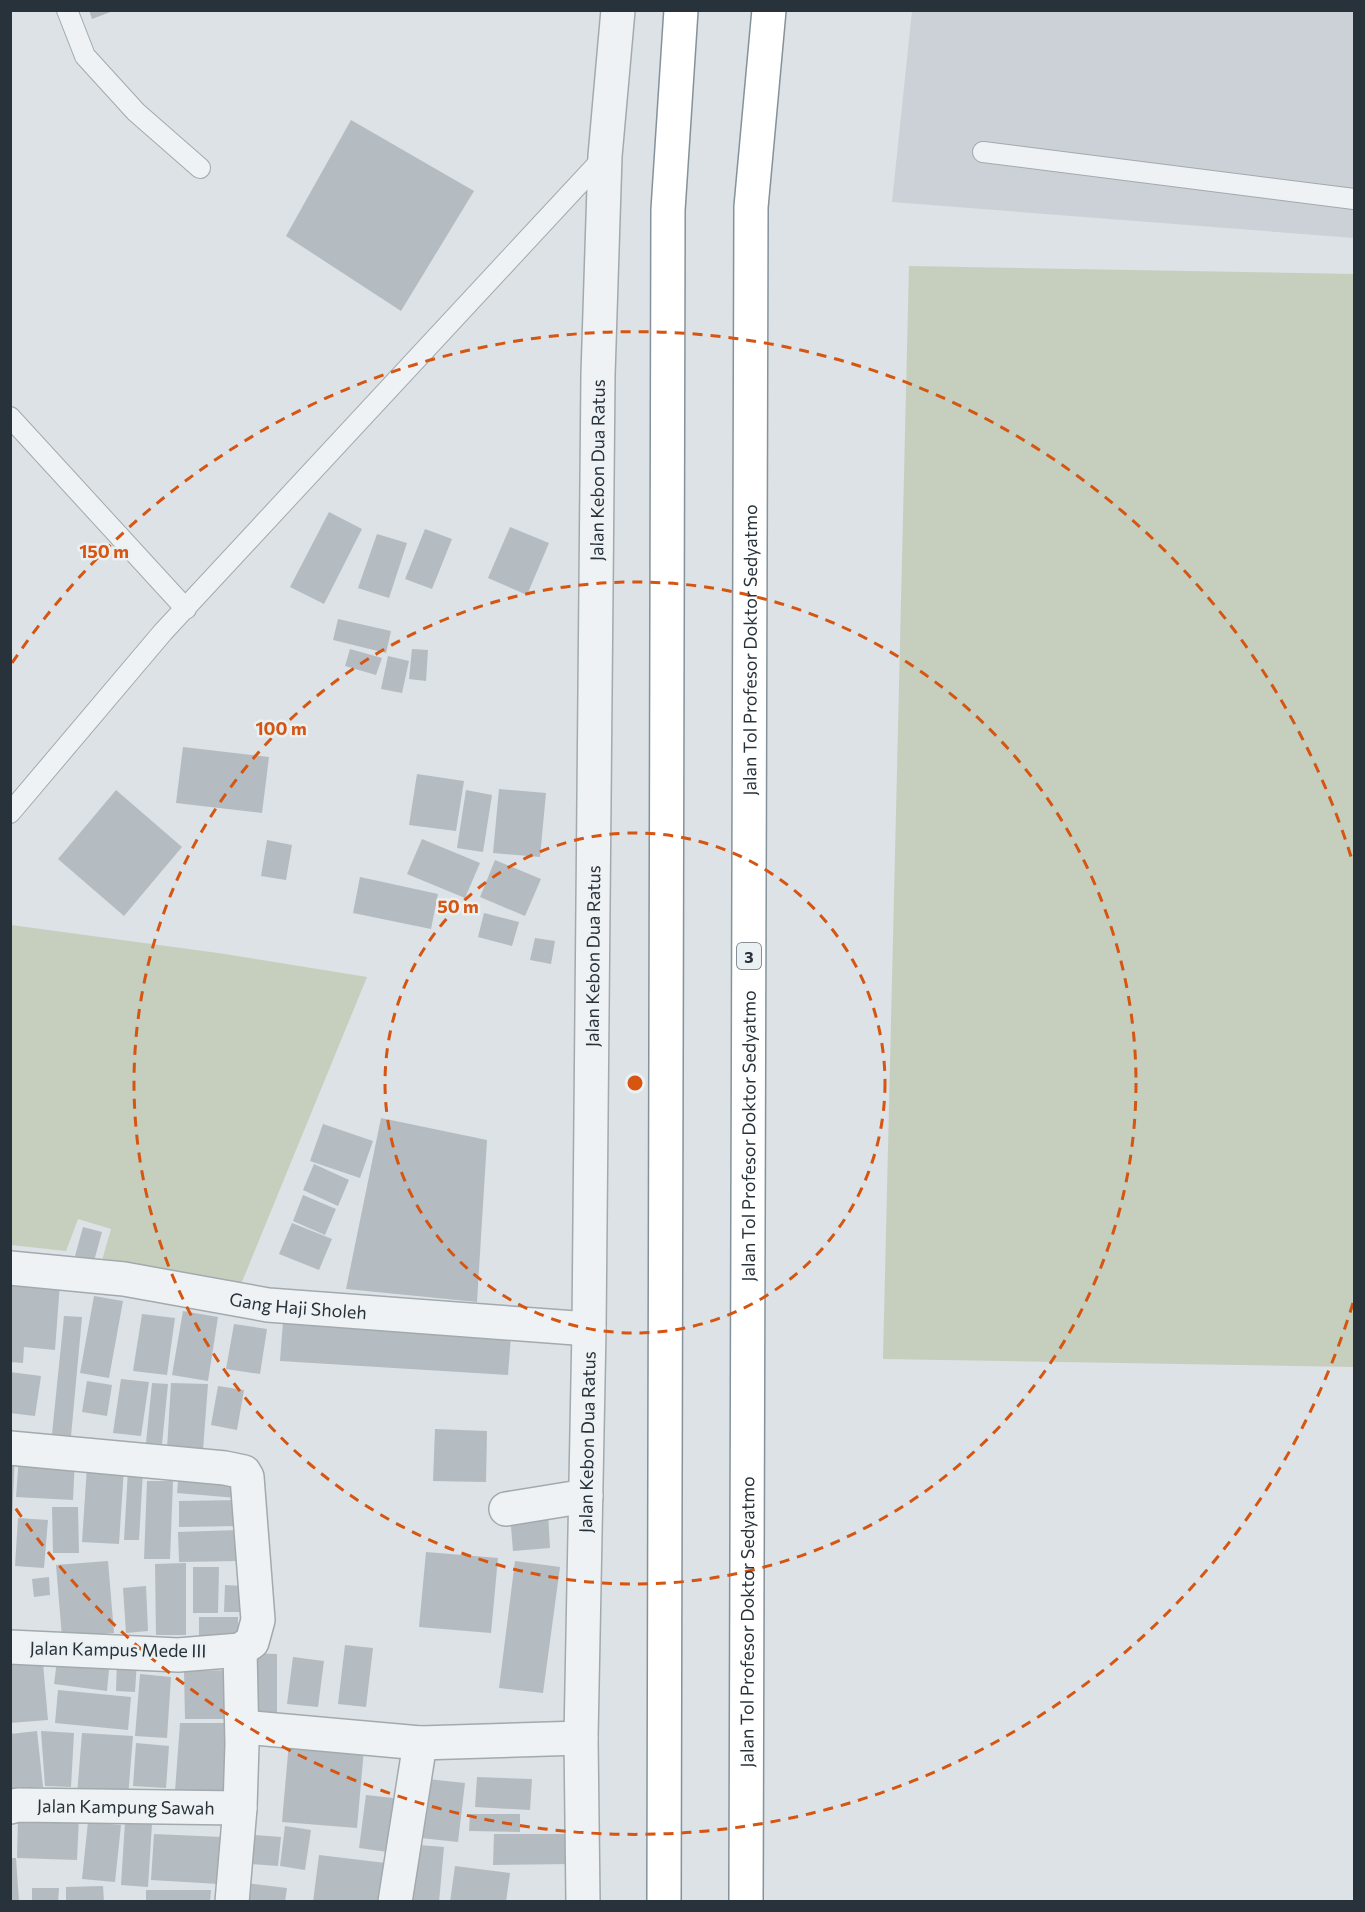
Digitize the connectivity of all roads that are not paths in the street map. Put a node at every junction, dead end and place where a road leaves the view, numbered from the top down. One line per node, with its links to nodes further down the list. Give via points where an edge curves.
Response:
1 (67, 10): 7 (lane, via 85,56 136,112)
2 (618, 10): 6 (street, Jalan Kebon Dua Ratus)
3 (681, 10): 27 (highway, via 668,222)
4 (769, 10): 28 (highway, Jalan Tol Profesor Doktor Sedyatmo / 3, via 751,207)
5 (983, 152): 8 (lane)
6 (605, 156): 10 (lane); 13 (street, Jalan Kebon Dua Ratus, via 598,375)
7 (200, 168)
8 (1354, 199)
9 (10, 417): 10 (lane)
10 (186, 609): 11 (lane)
11 (10, 813)
12 (10, 1268): 13 (street, Gang Haji Sholeh, via 124,1279 268,1305)
13 (589, 1329): 15 (street, Jalan Kebon Dua Ratus)
14 (10, 1448): 18 (street, via 244,1473 258,1620 252,1642)
15 (586, 1496): 16 (street); 20 (street, Jalan Kebon Dua Ratus)
16 (506, 1509)
17 (10, 1647): 18 (street, Jalan Kampus Mede III, via 178,1655)
18 (240, 1650): 19 (street)
19 (243, 1727): 21 (street); 23 (street)
20 (581, 1738): 21 (street); 26 (street, Jalan Kebon Dua Ratus)
21 (420, 1743): 25 (street)
22 (10, 1807): 23 (street, Jalan Kampung Sawah)
23 (240, 1808): 24 (street)
24 (232, 1902)
25 (395, 1902)
26 (583, 1902)
27 (664, 1902)
28 (746, 1902)

